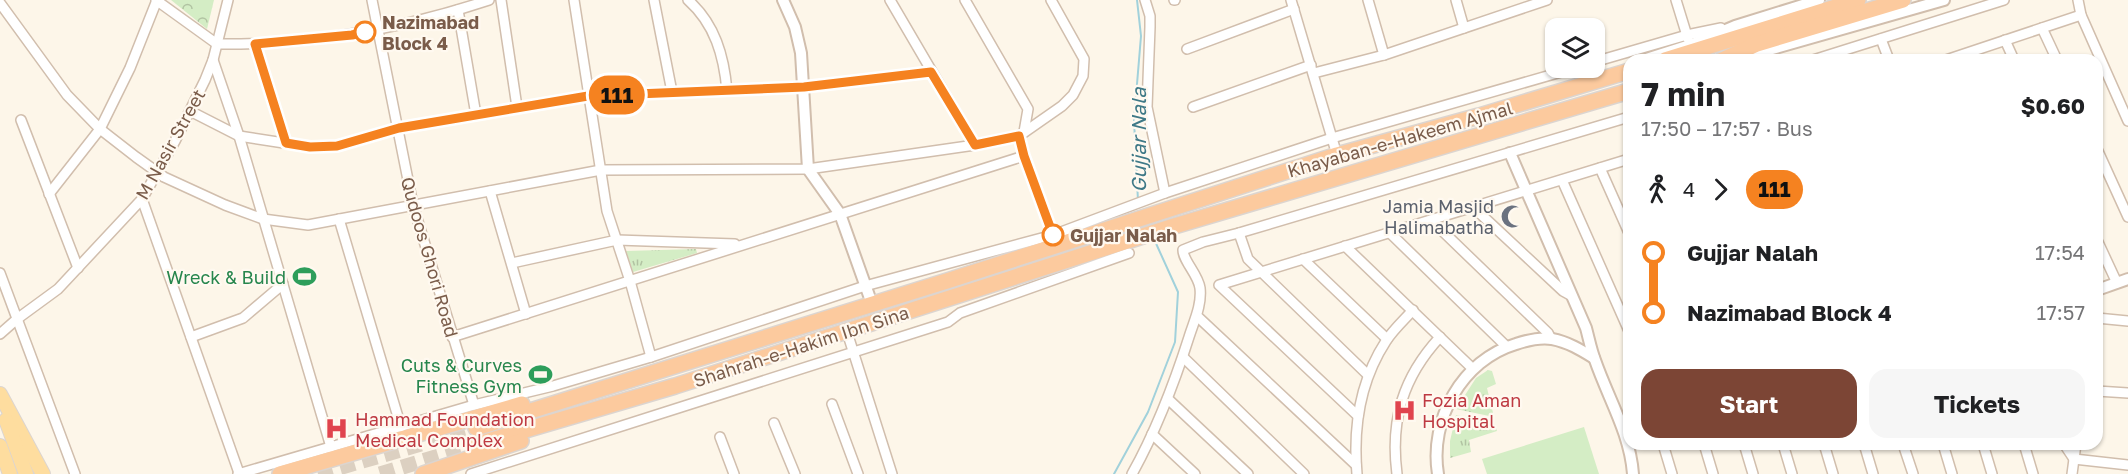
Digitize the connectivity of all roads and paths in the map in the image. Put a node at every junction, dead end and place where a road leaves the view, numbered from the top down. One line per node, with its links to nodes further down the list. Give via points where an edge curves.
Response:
1 (157, 0): 36 (street); 74 (street)
2 (228, 0): 36 (street, M Nasir Street)
3 (372, 0): 32 (street, Qudoos Ghori Road)
4 (489, 0): 27 (street)
5 (501, 0): 66 (street)
6 (574, 0): 65 (street)
7 (654, 0): 63 (street)
8 (688, 0): 62 (street, via 709,24 720,47)
9 (783, 0): 60 (street, via 795,27)
10 (890, 0): 57 (street)
11 (965, 0): 75 (street, via 1028,109)
12 (1051, 0): 75 (street, via 1084,58 1083,76 1062,106)
13 (1145, 0): 92 (street, via 1150,16 1148,107)
14 (1368, 0): 50 (street)
15 (1456, 0): 30 (street)
16 (1513, 0): 28 (street)
17 (1547, 0): 28 (street)
18 (1676, 0): 34 (street)
19 (1819, 0): 34 (street)
20 (1858, 0): 41 (highway)
21 (1904, 0): 42 (highway)
22 (1944, 0): 43 (street)
23 (2004, 0): 33 (street)
24 (2078, 0): 29 (street)
25 (0, 3): 74 (street, via 67,95)
26 (1292, 5): 38 (street); 56 (street)
27 (458, 10): 32 (street); 69 (street)
28 (1517, 10): 30 (street)
29 (2081, 15): 31 (street); 49 (street)
30 (1464, 28): 50 (street)
31 (2042, 28): 35 (street); 48 (street)
32 (378, 29): 37 (street); 73 (street, Qudoos Ghori Road)
33 (1881, 39): 44 (street); 45 (street)
34 (1688, 40): 39 (street); 40 (street)
35 (2005, 40): 46 (street); 47 (street)
36 (217, 44): 37 (street); 53 (street, M Nasir Street)
37 (255, 44): 78 (street)
38 (1187, 49)
39 (1628, 54)
40 (1656, 54)
41 (1684, 54)
42 (1735, 54)
43 (1756, 54)
44 (1832, 54)
45 (1887, 54)
46 (1974, 54)
47 (2011, 54)
48 (2054, 54)
49 (2098, 54)
50 (1384, 55): 56 (street)
51 (1623, 55): 52 (street)
52 (1605, 59)
53 (213, 60): 68 (street, M Nasir Street); 76 (street)
54 (2103, 65): 72 (street)
55 (1623, 67): 61 (street)
56 (1312, 69): 67 (street); 77 (street)
57 (931, 72): 60 (street); 79 (street)
58 (1623, 72): 61 (highway, Khayaban-e-Hakeem Ajmal)
59 (1545, 77): 77 (street)
60 (804, 87): 62 (street); 86 (street)
61 (1572, 87): 81 (highway, Khayaban-e-Hakeem Ajmal)
62 (727, 91): 63 (street)
63 (672, 92): 65 (street)
64 (1623, 93): 110 (highway, Khayaban-e-Hakeem Ajmal, via 1171,227)
65 (588, 96): 66 (street); 87 (street)
66 (517, 107): 69 (street)
67 (1193, 107)
68 (190, 111): 76 (street); 88 (street, M Nasir Street)
69 (476, 115): 73 (street)
70 (1623, 119): 80 (street)
71 (21, 120): 93 (street)
72 (2128, 121)
73 (399, 128): 78 (street, via 337,146); 95 (street, Qudoos Ghori Road)
74 (100, 129): 88 (street); 93 (street)
75 (1022, 134): 79 (street); 82 (street)
76 (239, 136): 78 (street); 99 (street)
77 (1332, 138): 81 (street); 92 (street)
78 (286, 143)
79 (975, 145): 86 (street)
80 (1510, 153): 91 (street); 105 (street)
81 (1337, 155): 103 (highway, Khayaban-e-Hakeem Ajmal)
82 (1024, 156): 97 (street); 106 (street)
83 (1623, 161): 85 (street)
84 (2103, 162): 98 (street)
85 (1600, 168): 89 (street); 102 (street)
86 (808, 169): 87 (street); 97 (street)
87 (601, 170): 90 (street); 107 (street, via 607,211)
88 (157, 172): 94 (street, M Nasir Street); 99 (street)
89 (1562, 180): 91 (street); 128 (street)
90 (490, 190): 95 (street); 113 (street)
91 (1526, 191): 96 (street); 123 (street)
92 (1165, 193): 106 (street)
93 (49, 194): 114 (street)
94 (142, 199): 114 (street, M Nasir Street); 134 (street)
95 (412, 205): 100 (street); 135 (street, Qudoos Ghori Road)
96 (1473, 207): 101 (street); 123 (street)
97 (840, 214): 108 (street); 121 (street)
98 (2128, 218)
99 (263, 219): 100 (street, via 308,225); 120 (street)
100 (339, 219): 158 (street)
101 (1431, 220): 104 (street); 138 (street)
102 (1623, 220)
103 (1120, 226): 124 (highway, Shahrah-e-Hakim Ibn Sina)
104 (1389, 232): 109 (street); 139 (street)
105 (1239, 233): 115 (street, via 1248,259); 127 (street, via 1183,250 1200,288)
106 (1053, 235): 121 (street)
107 (617, 240): 108 (street); 113 (street); 118 (street)
108 (743, 244): 118 (street)
109 (1345, 246): 112 (street); 125 (street)
110 (1126, 248): 132 (highway, Shahrah-e-Hakim Ibn Sina); 140 (street, via 960,313 948,322)
111 (2103, 253): 119 (street)
112 (1303, 259): 115 (street); 137 (street)
113 (512, 263): 126 (street)
114 (78, 268): 129 (street, M Nasir Street, via 58,289)
115 (1260, 272): 145 (street); 154 (street, via 1218,285)
116 (0, 273): 129 (street)
117 (2128, 279): 119 (street)
118 (630, 281): 126 (street); 141 (street)
119 (2117, 283): 122 (street)
120 (283, 284): 134 (street, via 243,318); 163 (street)
121 (865, 285): 124 (street); 141 (street)
122 (2103, 288)
123 (1572, 296): 143 (street)
124 (873, 304): 146 (highway, Shahrah-e-Hakim Ibn Sina)
125 (1413, 310): 136 (street); 137 (street)
126 (526, 314): 135 (street)
127 (1197, 316): 142 (street); 180 (street)
128 (1623, 317)
129 (17, 319): 133 (street, M Nasir Street); 186 (street)
130 (2103, 319): 131 (street)
131 (2128, 321)
132 (847, 332): 140 (street); 178 (highway, Shahrah-e-Hakim Ibn Sina, via 616,404)
133 (0, 334)
134 (191, 337): 181 (street)
135 (452, 337): 153 (street, Qudoos Ghori Road)
136 (1440, 337): 144 (street); 197 (street, via 1411,375 1400,403 1395,431)
137 (1387, 339): 145 (street)
138 (1551, 339): 139 (street); 143 (street)
139 (1507, 346): 144 (street)
140 (853, 353): 178 (street); 193 (street)
141 (651, 357): 153 (street)
142 (1183, 357): 150 (street); 196 (street)
143 (1594, 358): 155 (street)
144 (1473, 369): 198 (street, via 1441,420)
145 (1368, 375): 154 (street)
146 (615, 384): 156 (highway); 159 (highway, Shahrah-e-Hakim Ibn Sina)
147 (2103, 391): 148 (street)
148 (2128, 393)
149 (0, 394): 185 (main road)
150 (1168, 399): 160 (street); 195 (street)
151 (0, 404): 184 (main road)
152 (832, 404): 192 (street)
153 (474, 405): 156 (street)
154 (1358, 416): 180 (street)
155 (1623, 422)
156 (436, 423): 158 (street); 187 (highway)
157 (774, 423): 191 (street)
158 (401, 427): 163 (street)
159 (476, 428)
160 (1152, 434): 182 (street); 194 (street)
161 (720, 437): 190 (street)
162 (0, 446): 183 (main road)
163 (331, 447): 181 (street)
164 (1630, 450): 199 (street)
165 (1664, 450): 200 (street)
166 (1706, 450): 201 (street)
167 (1746, 450): 202 (street)
168 (1785, 450): 203 (street)
169 (1826, 450): 204 (street)
170 (1866, 450): 205 (street)
171 (1906, 450): 206 (street)
172 (1945, 450): 207 (street)
173 (1985, 450): 208 (street)
174 (2026, 450): 209 (street)
175 (2068, 450): 177 (street)
176 (2075, 450): 177 (street)
177 (2074, 459): 179 (street); 210 (street)
178 (488, 460): 188 (highway, Shahrah-e-Hakim Ibn Sina); 189 (street)
179 (2128, 465)
180 (1356, 469)
181 (238, 473)
182 (1135, 473)
183 (10, 474)
184 (26, 474)
185 (43, 474)
186 (75, 474)
187 (280, 474)
188 (423, 474)
189 (471, 474)
190 (735, 474)
191 (795, 474)
192 (858, 474)
193 (892, 474)
194 (1195, 474)
195 (1248, 474)
196 (1304, 474)
197 (1396, 474)
198 (1438, 474)
199 (1633, 474)
200 (1672, 474)
201 (1713, 474)
202 (1753, 474)
203 (1792, 474)
204 (1833, 474)
205 (1873, 474)
206 (1913, 474)
207 (1952, 474)
208 (1992, 474)
209 (2033, 474)
210 (2072, 474)

